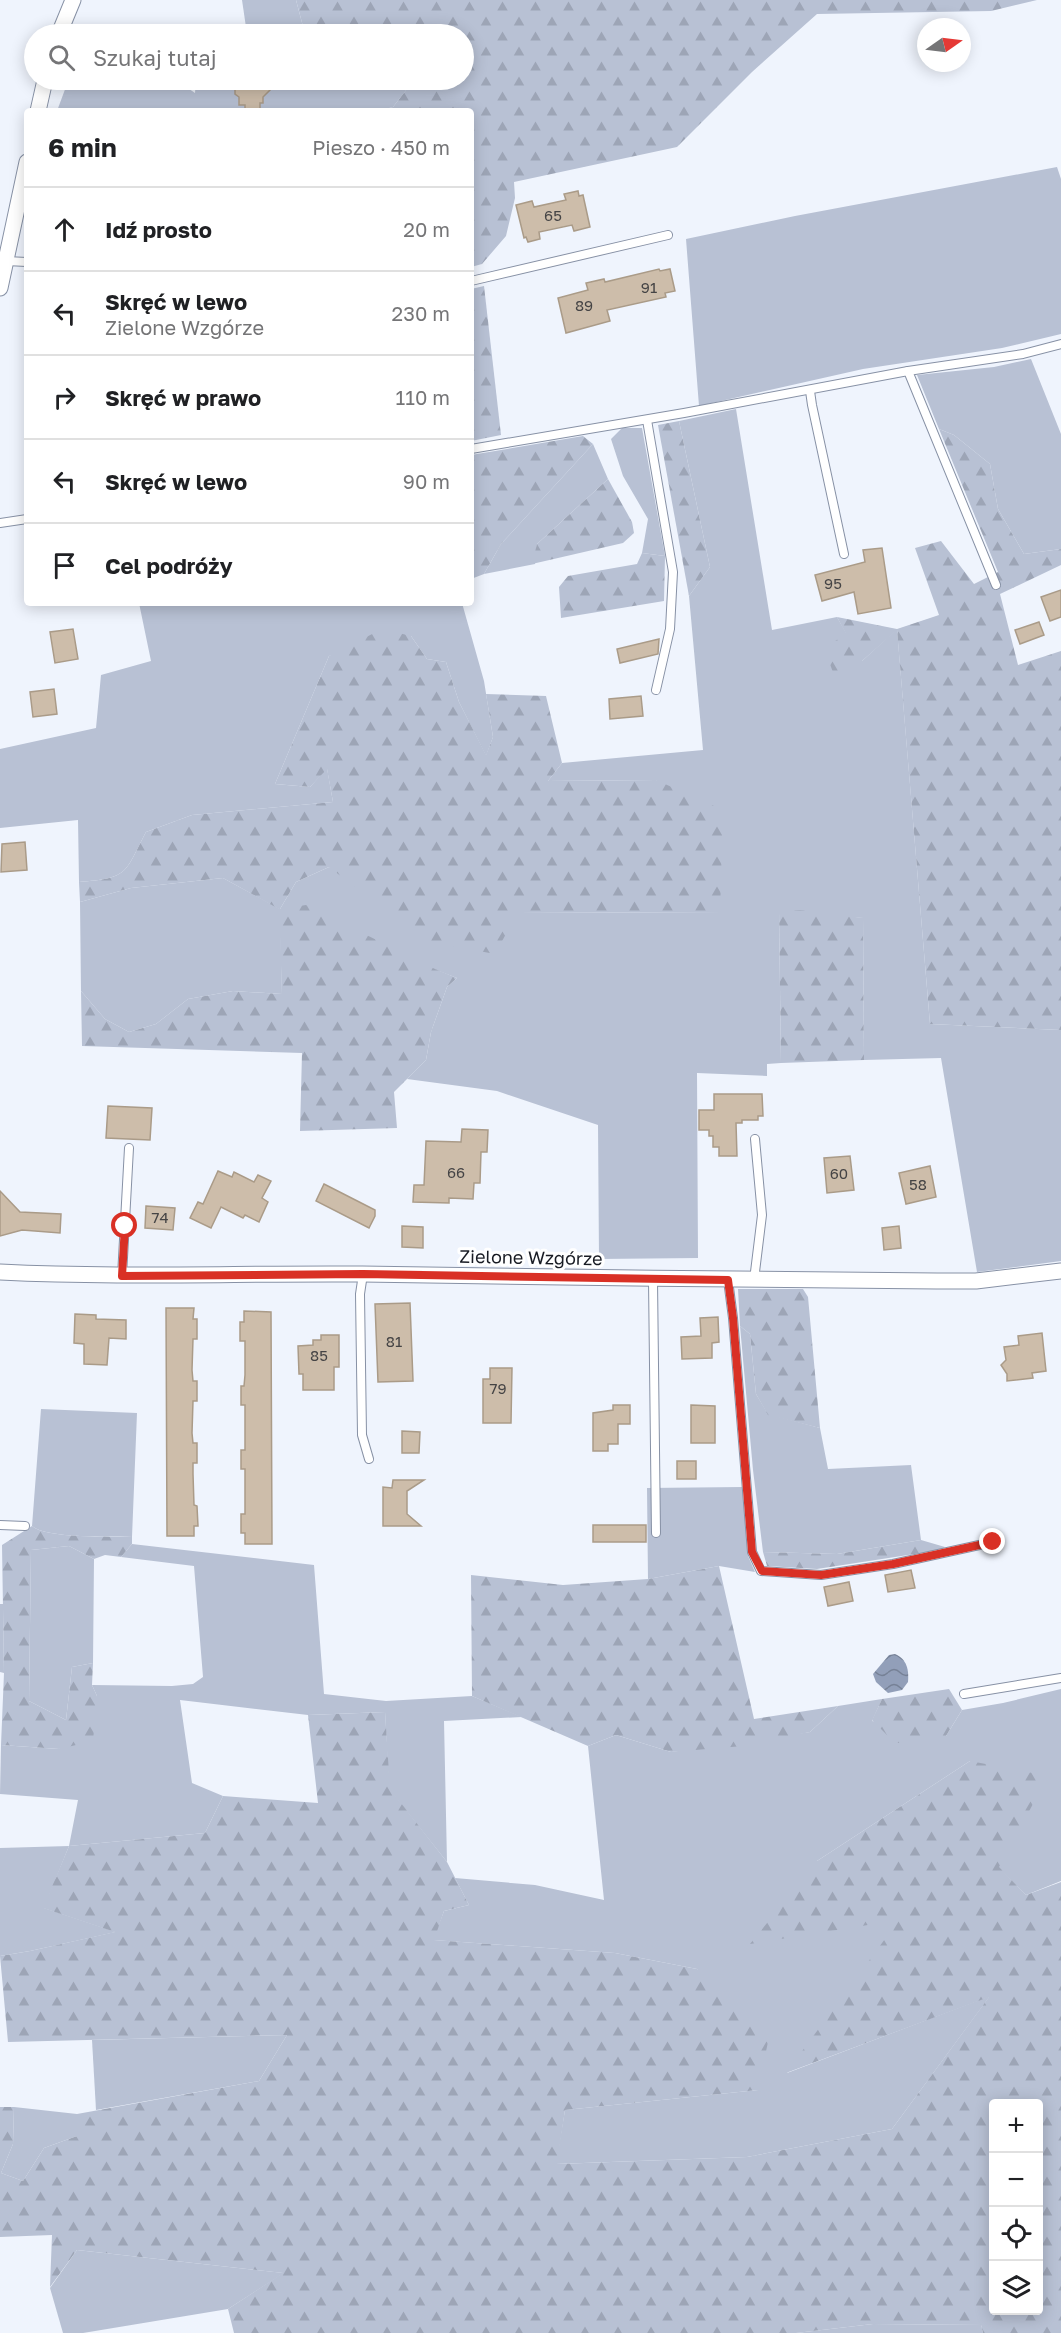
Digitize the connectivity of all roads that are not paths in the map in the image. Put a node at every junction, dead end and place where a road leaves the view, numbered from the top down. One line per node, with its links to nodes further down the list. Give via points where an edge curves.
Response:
1 (73, 0): 2 (street)
2 (63, 24)
3 (43, 90): 4 (street)
4 (39, 108)
5 (24, 176): 7 (street)
6 (668, 235): 9 (lane)
7 (6, 261): 8 (lane); 10 (street)
8 (24, 262)
9 (474, 280)
10 (0, 288)
11 (1061, 344): 12 (lane, via 1023,354)
12 (908, 370): 13 (lane); 19 (lane)
13 (810, 391): 14 (lane); 18 (lane)
14 (647, 420): 15 (lane); 20 (lane, via 673,572 670,628)
15 (474, 449)
16 (24, 519): 17 (lane)
17 (0, 523)
18 (844, 554)
19 (996, 585)
20 (656, 690)
21 (755, 1139): 29 (lane, via 762,1215)
22 (129, 1148): 26 (lane)
23 (1061, 1271): 29 (street, Zielone Wzgórze, via 976,1281)
24 (0, 1272): 26 (street, Zielone Wzgórze)
25 (363, 1274): 26 (street, Zielone Wzgórze); 27 (street, Zielone Wzgórze); 30 (lane, via 362,1435)
26 (122, 1276)
27 (653, 1280): 28 (street, Zielone Wzgórze); 33 (lane)
28 (728, 1280): 29 (street, Zielone Wzgórze); 34 (lane, via 752,1552 762,1571 821,1575)
29 (754, 1280)
30 (369, 1460)
31 (0, 1525): 32 (lane)
32 (25, 1526)
33 (656, 1533)
34 (993, 1542)
35 (1061, 1677): 36 (lane)
36 (964, 1694)

